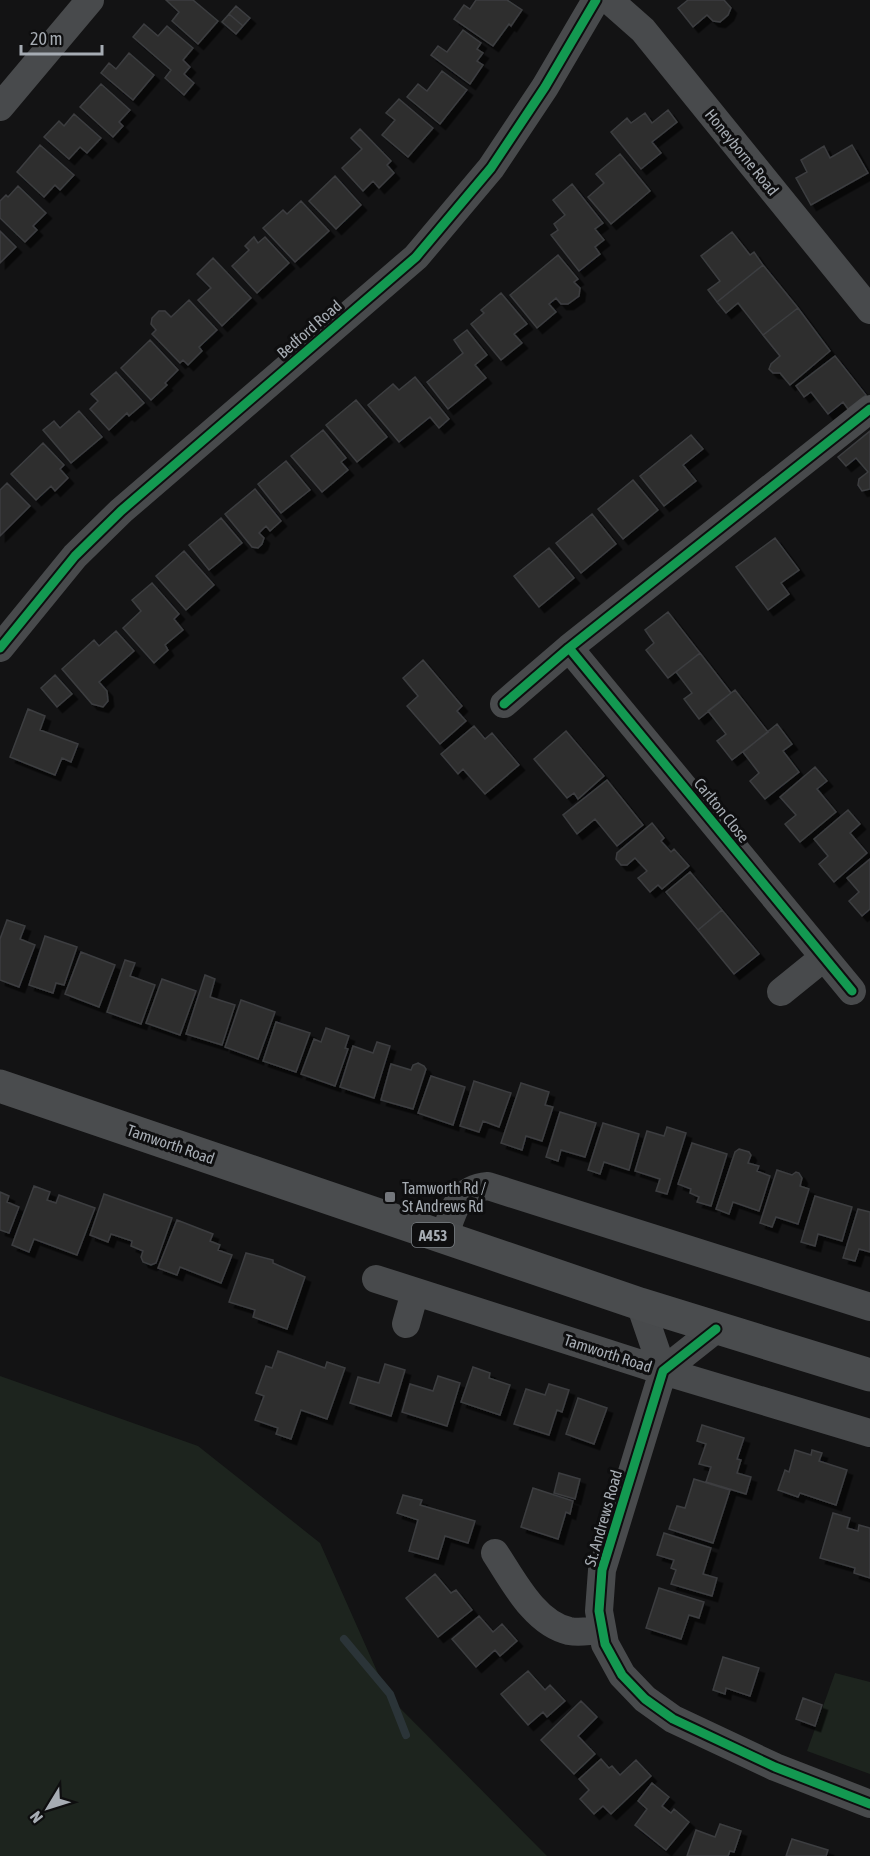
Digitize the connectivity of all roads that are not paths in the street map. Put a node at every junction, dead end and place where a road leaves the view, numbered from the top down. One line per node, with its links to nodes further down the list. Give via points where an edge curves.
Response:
1 (90, 0): 4 (street)
2 (596, 0): 7 (street, Bedford Road, via 491,168 416,256 121,511 75,556)
3 (609, 0): 5 (street, Honeyborne Road, via 643,30)
4 (0, 107)
5 (869, 308)
6 (870, 409): 8 (street)
7 (0, 648)
8 (569, 648): 9 (street); 10 (street, Carlton Close)
9 (504, 704)
10 (823, 958): 11 (street, Carlton Close); 12 (street)
11 (852, 991)
12 (781, 992)
13 (0, 1086): 14 (main road, Tamworth Road / A453)
14 (444, 1238): 17 (main road, Tamworth Road / A453); 18 (street, via 453,1210 464,1194 475,1187 488,1186)
15 (376, 1279): 16 (street, Tamworth Road)
16 (415, 1292): 19 (street); 21 (street, Tamworth Road)
17 (640, 1304): 20 (main road, Tamworth Road / A453); 21 (street)
18 (870, 1307)
19 (406, 1324)
20 (716, 1329): 21 (street); 22 (main road, Tamworth Road / A453)
21 (663, 1371): 23 (street, Tamworth Road); 25 (street, St. Andrews Road, via 602,1570)
22 (870, 1375)
23 (870, 1433)
24 (495, 1553): 25 (street, via 532,1606 549,1623 569,1631)
25 (602, 1629): 26 (street, St. Andrews Road, via 605,1644 622,1675 645,1699 673,1719 775,1767)
26 (870, 1804)

